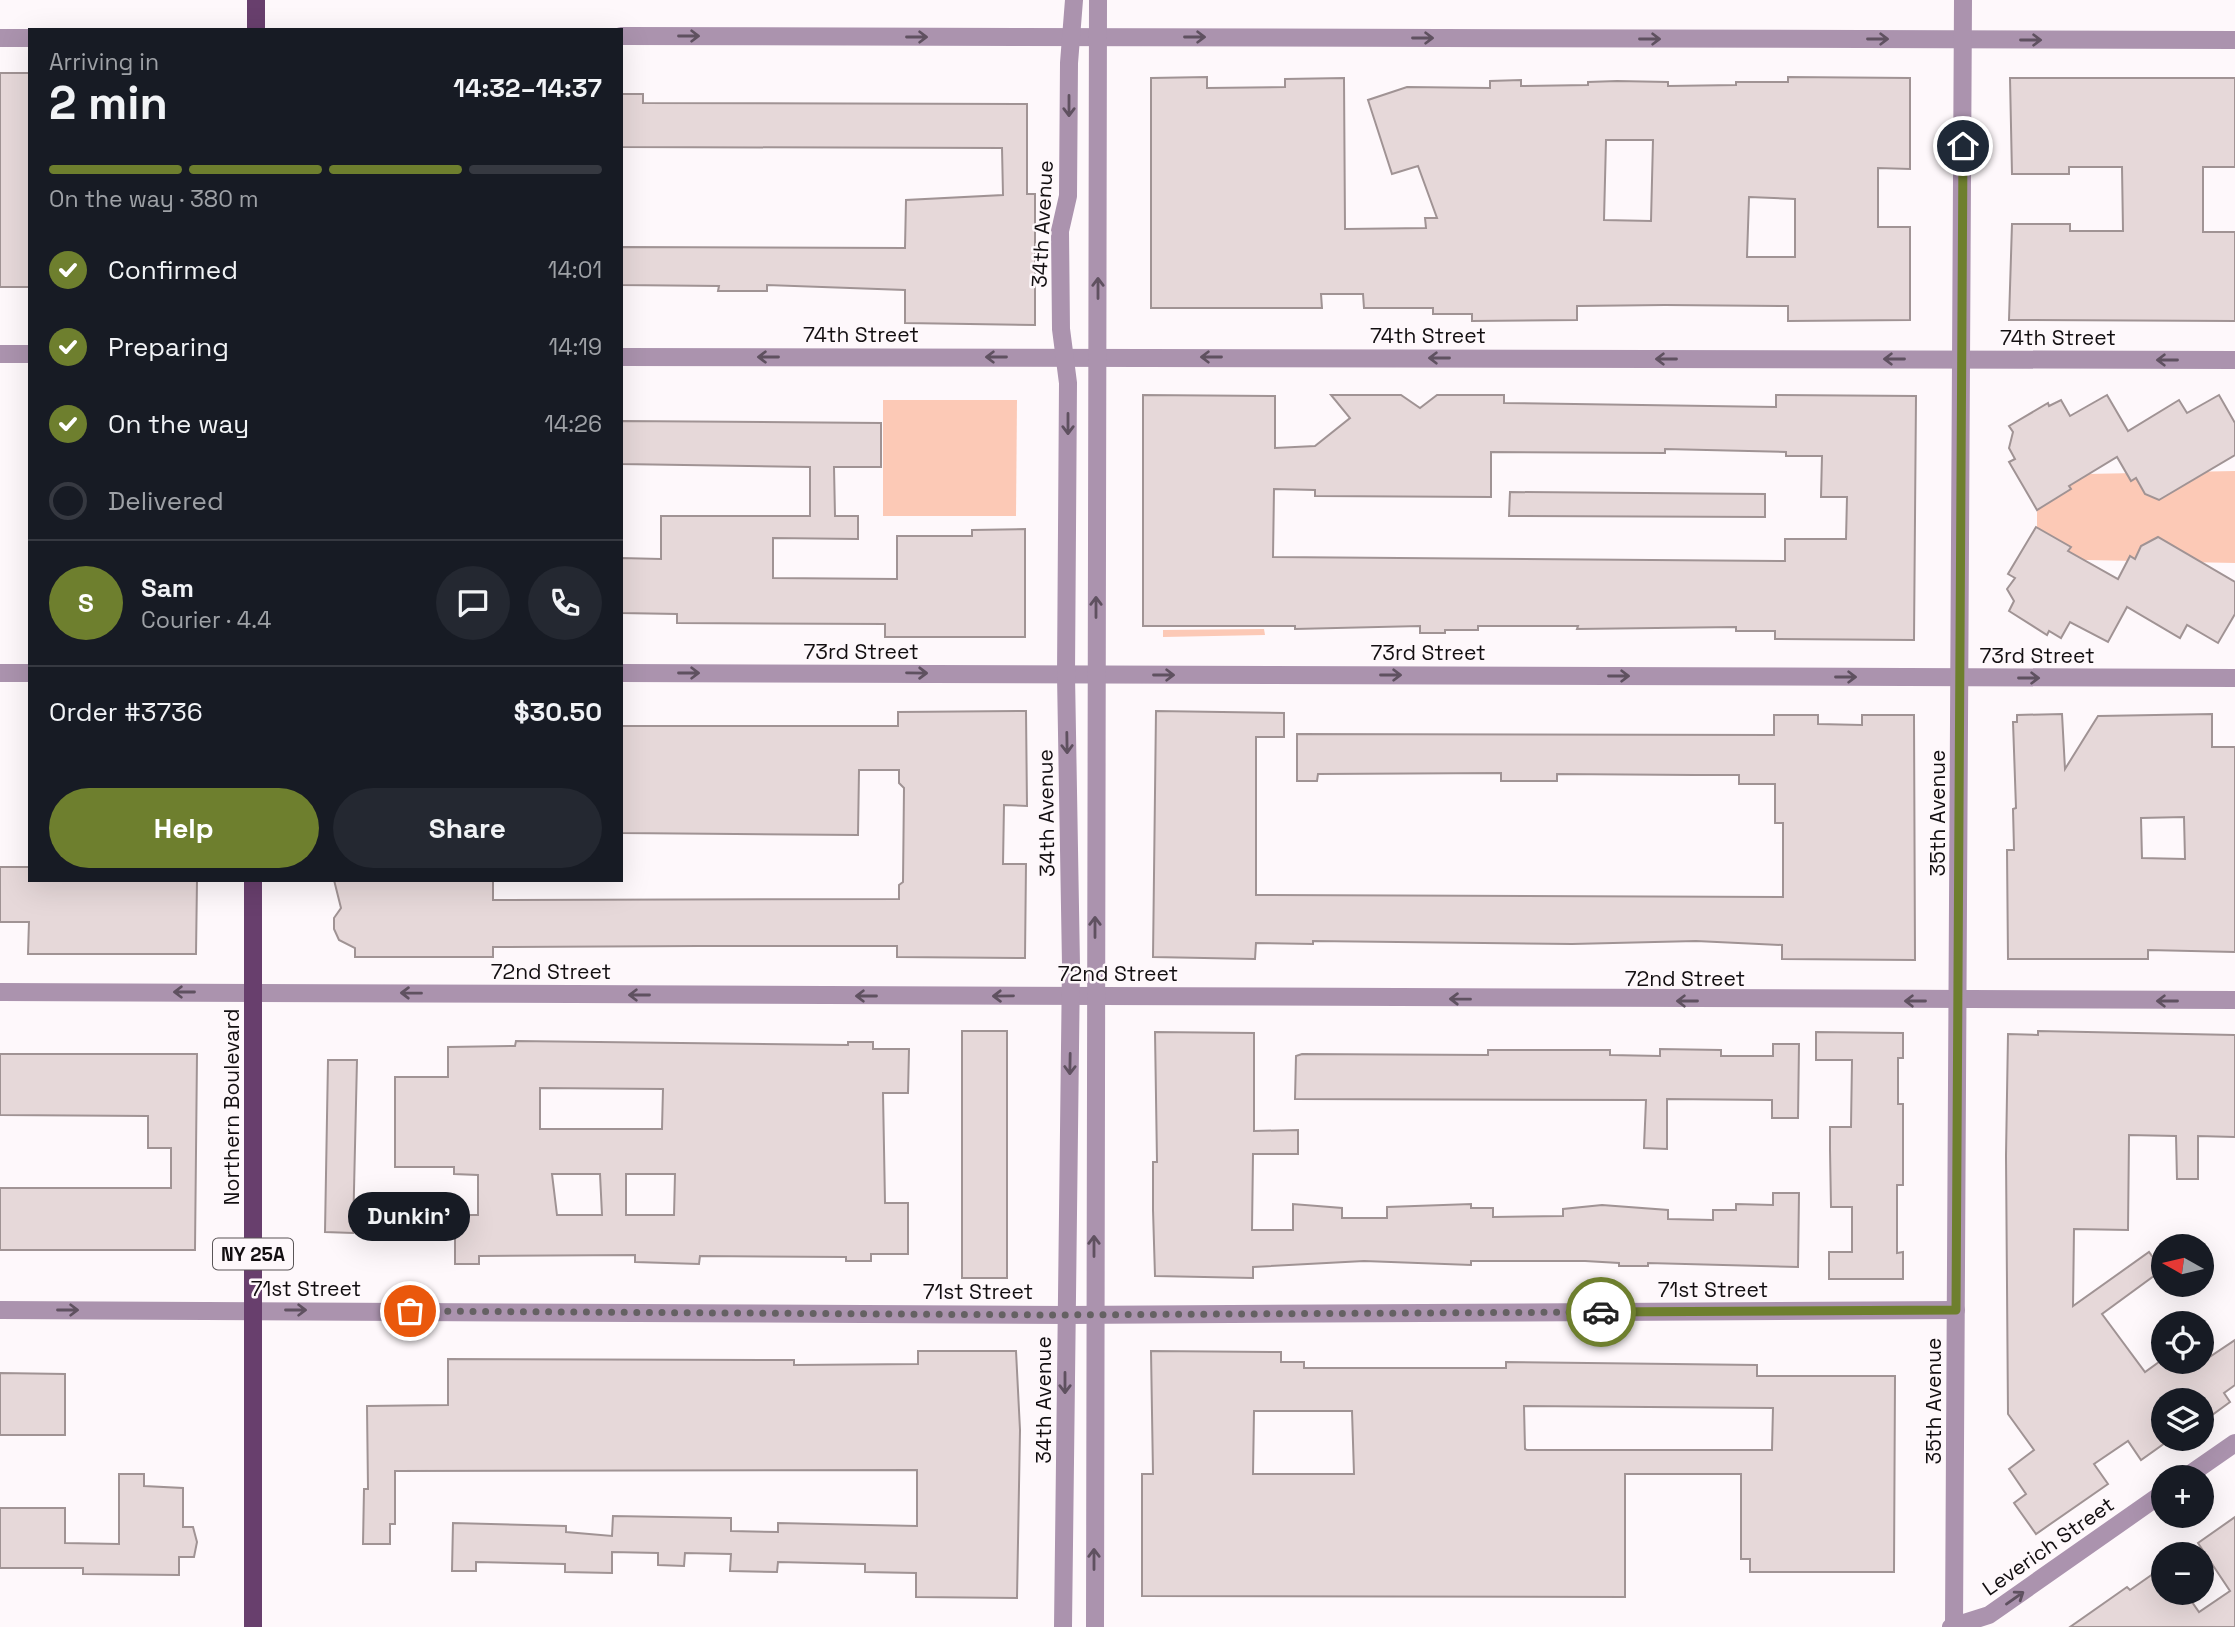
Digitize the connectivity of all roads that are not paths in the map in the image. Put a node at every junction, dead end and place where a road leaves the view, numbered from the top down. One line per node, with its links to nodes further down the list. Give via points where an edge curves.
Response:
1 (256, 0): 5 (main road)
2 (1074, 0): 7 (street, 34th Avenue)
3 (1098, 0): 8 (street)
4 (1963, 0): 11 (street, 35th Avenue)
5 (256, 28)
6 (623, 36): 7 (street, one-way to 7)
7 (1070, 37): 8 (street); 15 (street, 34th Avenue, one-way to 15, via 1068,196 1060,231)
8 (1098, 37): 11 (street, one-way to 11); 16 (street, one-way to 8)
9 (0, 38): 10 (street)
10 (28, 38)
11 (1963, 40): 12 (street, one-way to 12); 18 (street, 35th Avenue)
12 (2235, 40)
13 (0, 354): 14 (street)
14 (28, 354)
15 (1064, 356): 16 (street, 74th Street); 17 (street, 74th Street, one-way to 17); 23 (street, 34th Avenue, one-way to 23, via 1068,383)
16 (1098, 356): 18 (street, 74th Street, one-way to 16); 24 (street, one-way to 16)
17 (623, 357)
18 (1962, 359): 19 (street, 74th Street, one-way to 18); 25 (street, 35th Avenue)
19 (2235, 360)
20 (0, 673): 21 (street)
21 (28, 673)
22 (623, 673): 23 (street, 73rd Street, one-way to 23)
23 (1066, 674): 24 (street, 73rd Street); 30 (street, 34th Avenue, one-way to 30)
24 (1096, 675): 25 (street, 73rd Street, one-way to 25); 31 (street, one-way to 24)
25 (1961, 677): 26 (street, 73rd Street, one-way to 26); 33 (street, 35th Avenue)
26 (2235, 678)
27 (253, 882): 29 (main road, Northern Boulevard / NY 25A)
28 (0, 992): 29 (street, 72nd Street, one-way to 28)
29 (254, 992): 30 (street, 72nd Street, one-way to 29); 35 (main road, Northern Boulevard / NY 25A)
30 (1071, 995): 31 (street, 72nd Street); 38 (street, 34th Avenue, one-way to 38)
31 (1095, 995): 33 (street, 72nd Street, one-way to 31); 37 (street, one-way to 31)
32 (2235, 1000): 33 (street, 72nd Street, one-way to 33)
33 (1958, 1001): 36 (street, 35th Avenue)
34 (0, 1310): 35 (street, 71st Street, one-way to 35)
35 (253, 1310): 38 (street, 71st Street, one-way to 38); 42 (main road, Northern Boulevard / NY 25A)
36 (1956, 1310): 37 (street, 71st Street); 45 (street, 35th Avenue)
37 (1094, 1314): 38 (street, 71st Street); 44 (street, one-way to 37)
38 (1067, 1315): 43 (street, 34th Avenue, one-way to 43)
39 (2235, 1443): 40 (street)
40 (2203, 1465)
41 (2151, 1501): 45 (street, Leverich Street, one-way to 41, via 1990,1615)
42 (253, 1627)
43 (1063, 1627)
44 (1095, 1627)
45 (1953, 1627)

